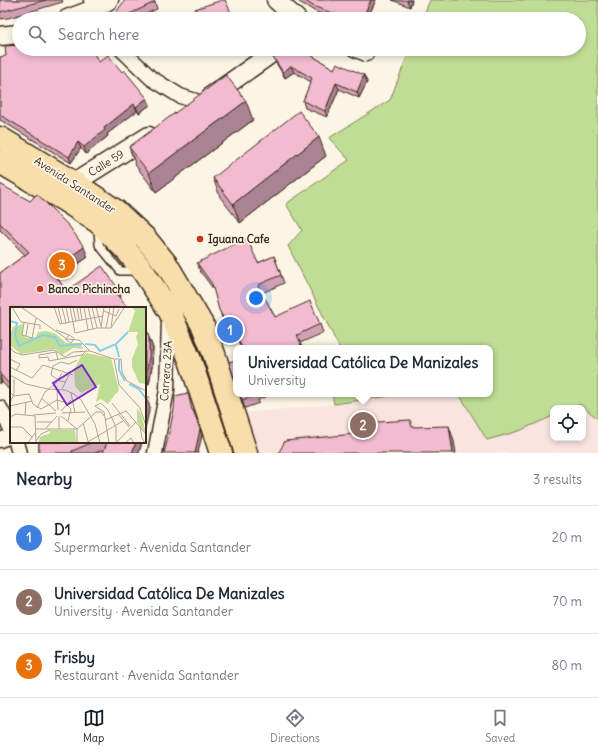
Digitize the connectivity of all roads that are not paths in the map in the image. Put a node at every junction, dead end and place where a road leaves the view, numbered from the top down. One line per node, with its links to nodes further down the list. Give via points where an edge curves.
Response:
1 (276, 0): 4 (street)
2 (99, 7): 3 (street)
3 (86, 12)
4 (289, 12)
5 (12, 35): 6 (street)
6 (0, 36)
7 (129, 56): 9 (street, via 151,78 180,96)
8 (268, 56): 9 (street)
9 (202, 103): 10 (street)
10 (182, 116)
11 (162, 128): 14 (street, Calle 59)
12 (0, 138): 14 (main road, Avenida Santander)
13 (0, 162): 15 (main road, Avenida Santander, via 98,222 143,271)
14 (74, 183): 24 (main road, Avenida Santander, via 116,211 145,238 167,266 209,340)
15 (170, 312): 22 (street, Carrera 23A, via 166,390); 23 (main road, Avenida Santander, via 190,360)
16 (0, 408): 17 (street)
17 (10, 427)
18 (10, 436): 19 (street)
19 (0, 440)
20 (16, 443): 21 (street)
21 (19, 453)
22 (155, 453)
23 (221, 453)
24 (246, 453)

